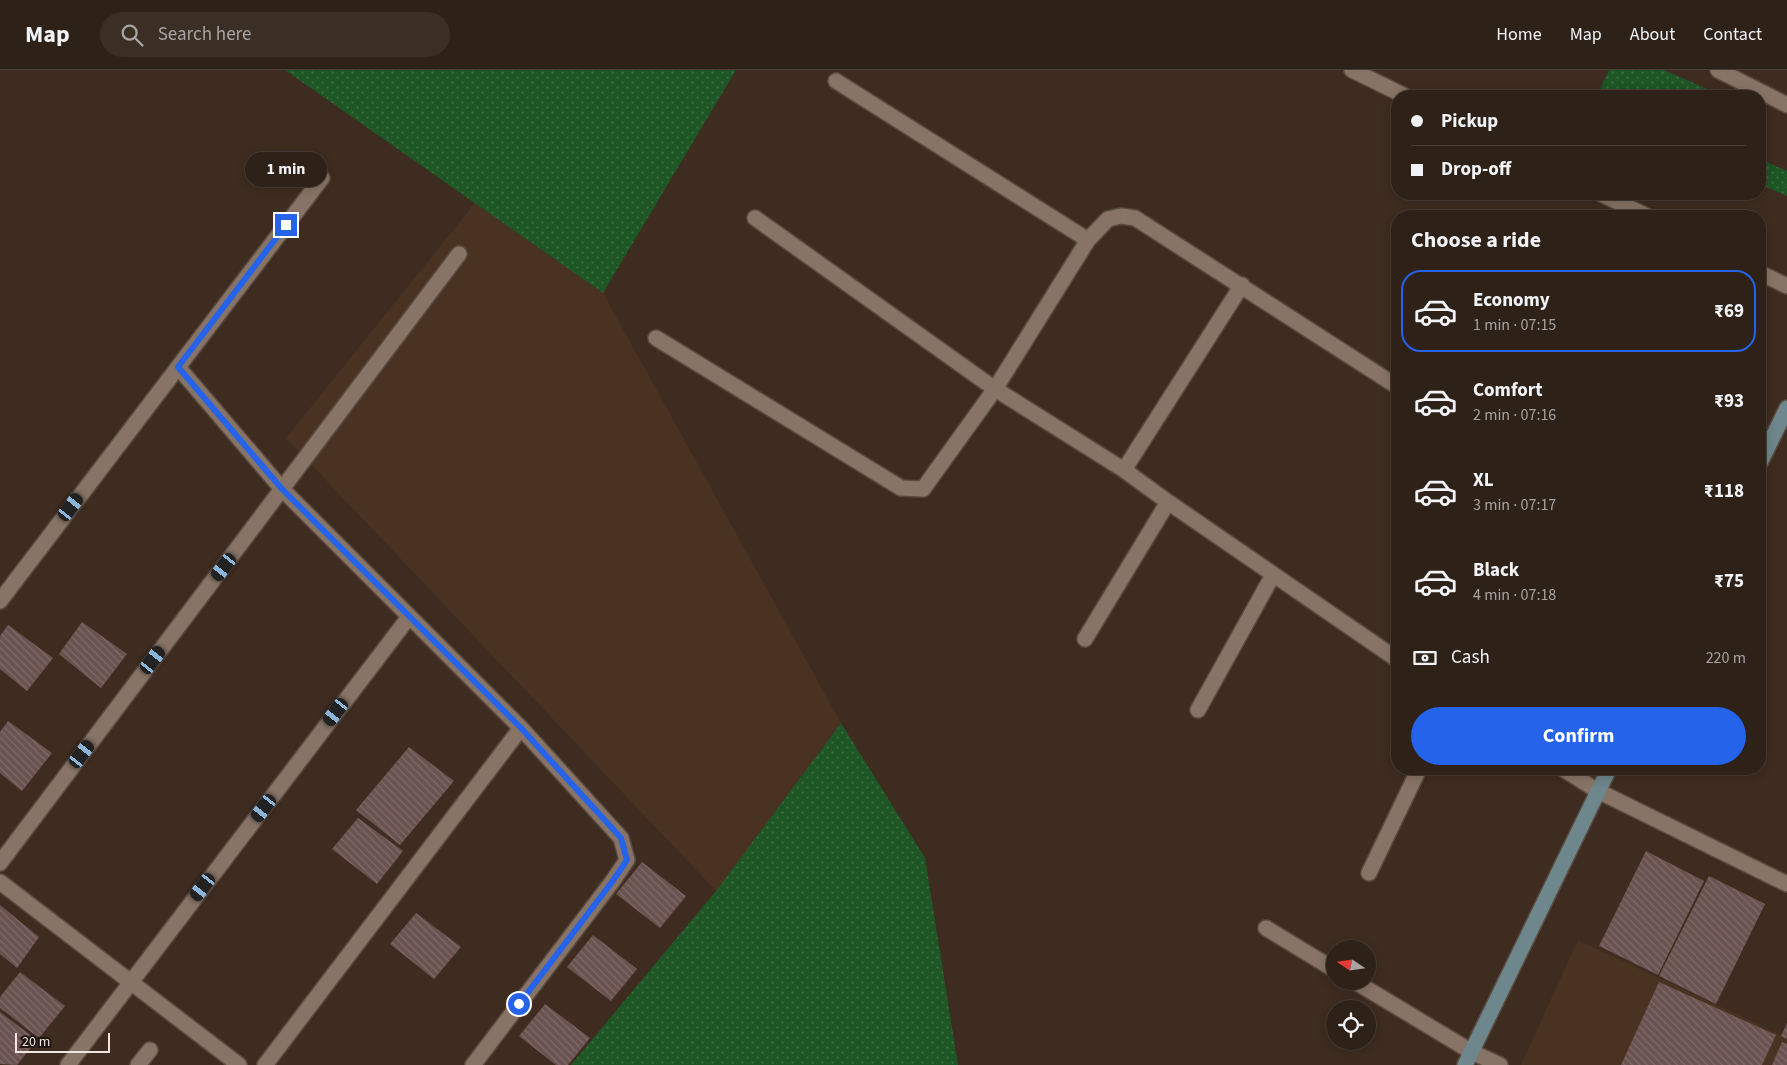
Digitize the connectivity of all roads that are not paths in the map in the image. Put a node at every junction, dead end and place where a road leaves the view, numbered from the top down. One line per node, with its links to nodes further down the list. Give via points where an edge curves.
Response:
1 (1352, 70): 4 (street)
2 (1718, 70): 5 (street)
3 (836, 81): 12 (street)
4 (1393, 90)
5 (1757, 90)
6 (1766, 94): 7 (street)
7 (1787, 105)
8 (322, 178): 18 (street)
9 (1613, 200): 10 (street)
10 (1634, 210)
11 (755, 218): 20 (street)
12 (1088, 240): 15 (street, via 1108,219 1121,216 1135,218); 20 (street)
13 (459, 254): 24 (street)
14 (1766, 276): 16 (street)
15 (1242, 285): 19 (street); 23 (street)
16 (1787, 286)
17 (656, 338): 20 (street, via 901,488 923,489)
18 (178, 367): 24 (street); 27 (street)
19 (1391, 382)
20 (995, 389): 23 (street)
21 (1787, 408): 22 (street)
22 (1766, 450)
23 (1124, 470): 25 (street)
24 (282, 489): 28 (street); 37 (street)
25 (1168, 502): 26 (street); 29 (street)
26 (1273, 575): 30 (street); 31 (street)
27 (0, 601)
28 (409, 617): 32 (street); 43 (street)
29 (1085, 639)
30 (1391, 655)
31 (1198, 710)
32 (521, 728): 50 (street); 51 (street, via 621,838 627,860)
33 (1417, 775): 38 (street)
34 (1572, 775): 36 (street)
35 (1606, 775): 36 (street)
36 (1598, 792): 40 (street); 46 (street)
37 (0, 863)
38 (1369, 874)
39 (0, 882): 43 (street)
40 (1787, 884)
41 (1266, 928): 42 (street)
42 (1326, 965)
43 (131, 982): 47 (street); 49 (street)
44 (1367, 990): 46 (street)
45 (150, 1050): 48 (street)
46 (1469, 1058): 52 (street)
47 (68, 1065)
48 (138, 1065)
49 (239, 1065)
50 (264, 1065)
51 (473, 1065)
52 (1500, 1065)

